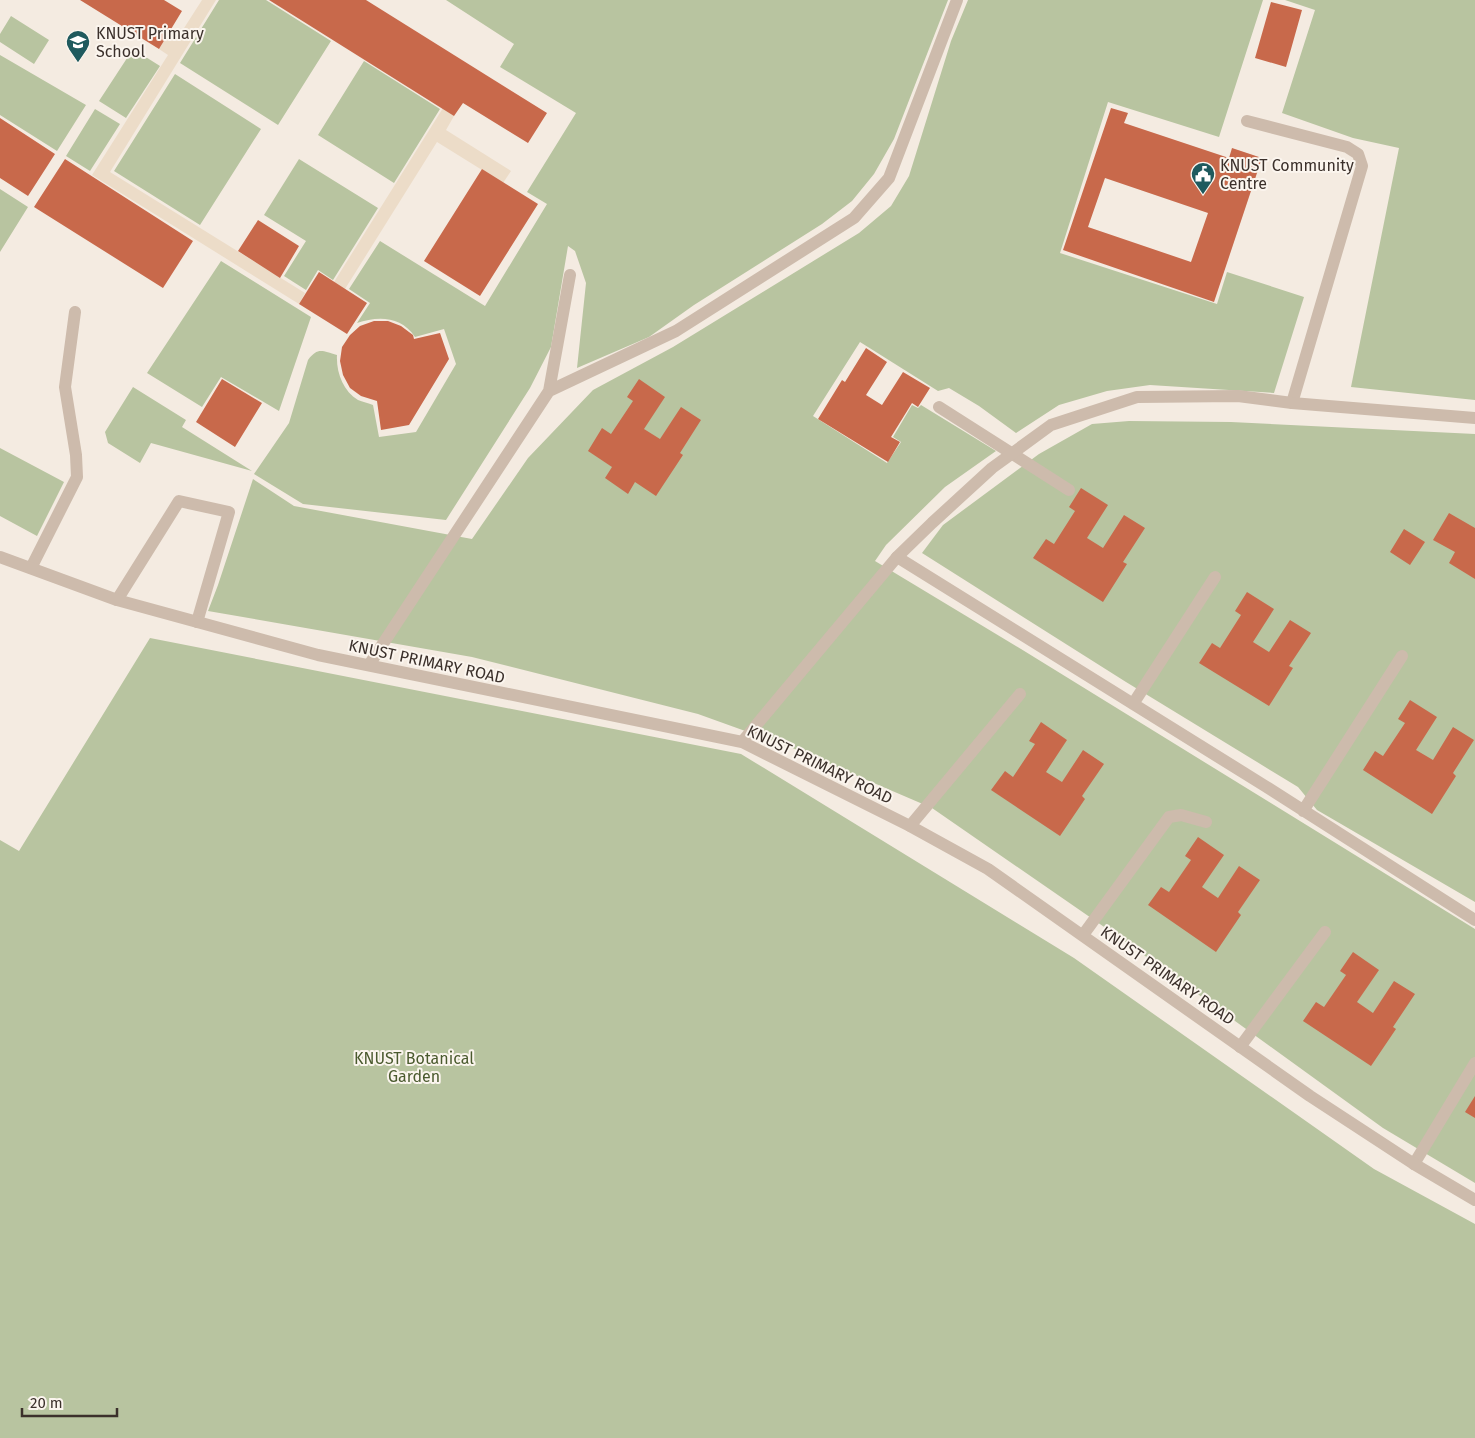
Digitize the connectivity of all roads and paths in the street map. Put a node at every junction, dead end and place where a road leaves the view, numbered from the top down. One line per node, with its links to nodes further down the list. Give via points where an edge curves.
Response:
1 (957, 0): 5 (street, via 889,178 854,218 676,331)
2 (1247, 121): 6 (street, via 1347,148 1358,154 1362,166)
3 (570, 275): 5 (street)
4 (75, 312): 13 (street, via 65,387 77,478)
5 (549, 391): 18 (street)
6 (1292, 403): 8 (street); 9 (street, via 1238,396 1137,397 1051,425)
7 (939, 408): 9 (street)
8 (1475, 418)
9 (1012, 454): 10 (street); 12 (street, via 992,468)
10 (1069, 490)
11 (0, 557): 13 (street, KNUST PRIMARY ROAD)
12 (896, 557): 20 (street); 21 (street)
13 (31, 568): 15 (street, KNUST PRIMARY ROAD)
14 (1215, 577): 20 (street)
15 (117, 600): 16 (street, KNUST PRIMARY ROAD); 16 (street, via 178,501 229,512)
16 (196, 622): 18 (street, KNUST PRIMARY ROAD, via 318,655)
17 (1402, 656): 22 (street)
18 (370, 665): 21 (street, KNUST PRIMARY ROAD)
19 (1020, 694): 24 (street)
20 (1133, 704): 22 (street)
21 (742, 742): 24 (street, KNUST PRIMARY ROAD)
22 (1303, 811): 25 (street)
23 (1206, 822): 27 (street, via 1181,815 1169,817)
24 (910, 826): 27 (street, KNUST PRIMARY ROAD, via 994,873)
25 (1475, 920)
26 (1325, 932): 28 (street)
27 (1082, 935): 28 (street, KNUST PRIMARY ROAD)
28 (1240, 1047): 30 (street, KNUST PRIMARY ROAD)
29 (1475, 1063): 30 (street)
30 (1414, 1164): 31 (street, KNUST PRIMARY ROAD)
31 (1475, 1200)

